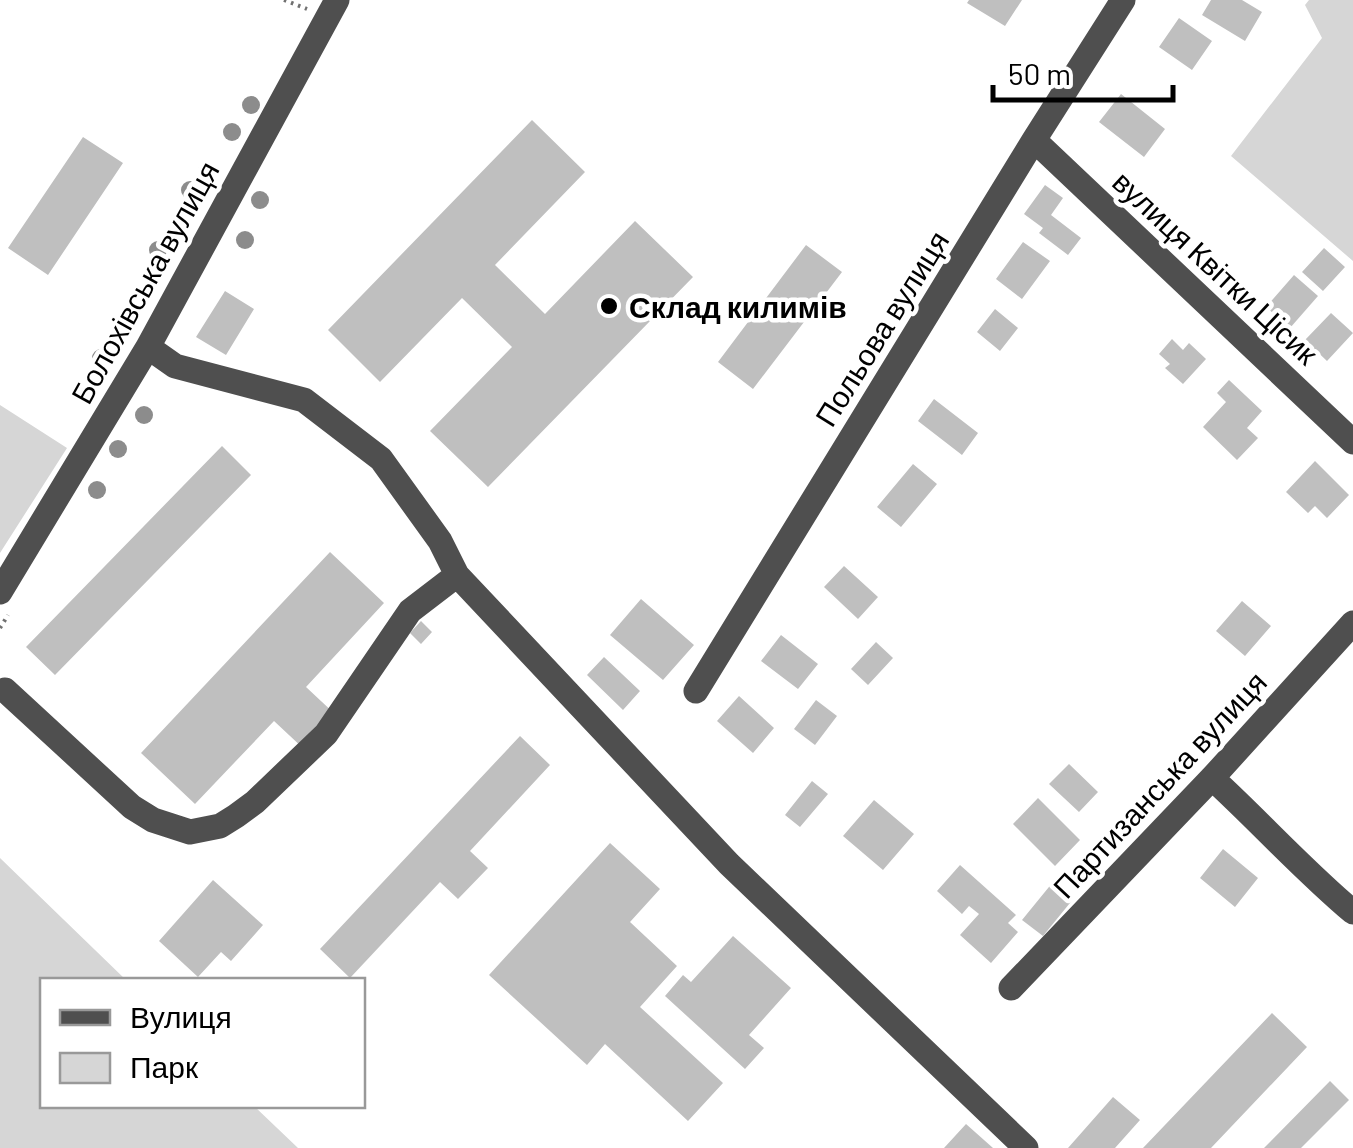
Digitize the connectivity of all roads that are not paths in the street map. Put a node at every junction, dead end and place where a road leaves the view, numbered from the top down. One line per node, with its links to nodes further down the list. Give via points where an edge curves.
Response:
1 (337, 0): 4 (street, Болохівська вулиця)
2 (1123, 0): 3 (street, Польова вулиця)
3 (1034, 140): 5 (street, вулиця Квітки Цісик); 10 (street, Польова вулиця)
4 (148, 347): 6 (street, via 175,366 304,400 382,458); 7 (street, Болохівська вулиця)
5 (1353, 442)
6 (457, 575): 9 (street, via 410,611 326,734 255,802 203,831 175,828 132,807); 14 (street, via 729,864)
7 (0, 592)
8 (1353, 623): 11 (street, Партизанська вулиця)
9 (5, 690)
10 (696, 690)
11 (1212, 778): 12 (street); 13 (street, Партизанська вулиця)
12 (1353, 912)
13 (1011, 988)
14 (1026, 1148)

